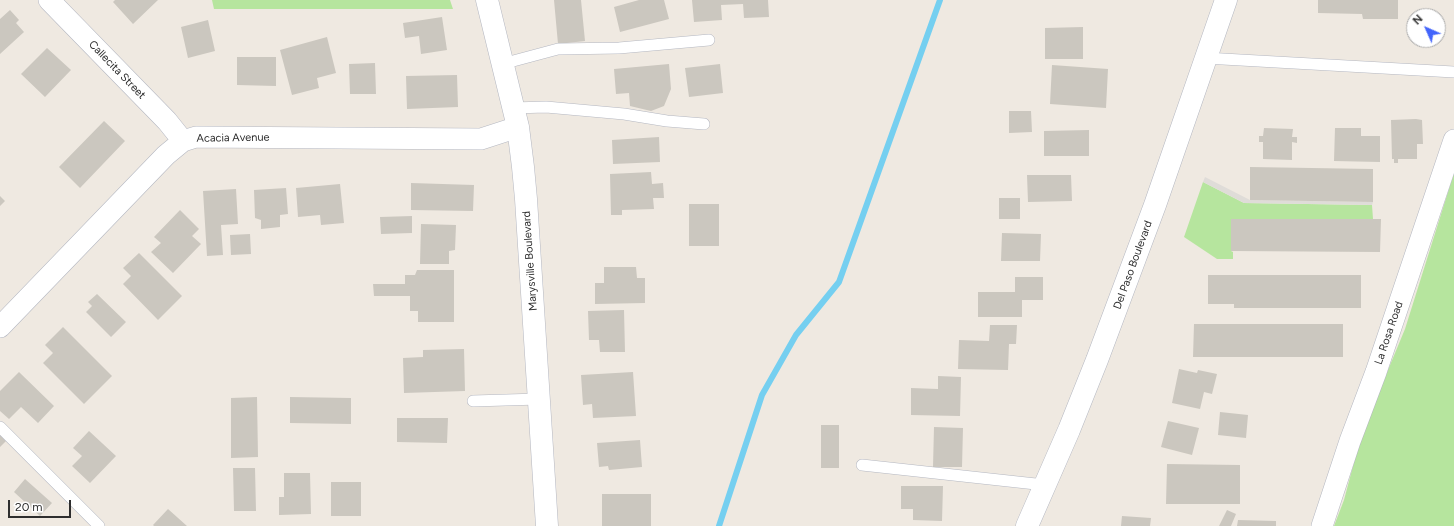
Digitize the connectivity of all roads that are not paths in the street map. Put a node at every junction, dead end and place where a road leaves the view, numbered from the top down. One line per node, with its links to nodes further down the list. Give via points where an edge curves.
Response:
1 (49, 0): 11 (street, Callecita Street, via 166,121)
2 (487, 0): 6 (main road, Marysville Boulevard)
3 (1226, 0): 5 (main road, Del Paso Boulevard)
4 (709, 40): 6 (lane, via 618,48 558,49)
5 (1205, 58): 7 (lane); 17 (main road, Del Paso Boulevard, via 1111,324)
6 (502, 64): 8 (main road, Marysville Boulevard)
7 (1454, 72)
8 (515, 118): 9 (lane, via 546,107); 11 (street, Acacia Avenue, via 482,139 196,137); 13 (main road, Marysville Boulevard, via 526,199)
9 (704, 124)
10 (1454, 140): 21 (street, La Rosa Road)
11 (182, 141): 12 (street, Acacia Avenue)
12 (3, 316)
13 (539, 399): 14 (lane); 19 (main road, Marysville Boulevard)
14 (473, 401)
15 (0, 427): 18 (lane)
16 (862, 465): 17 (lane)
17 (1045, 485): 20 (main road, Del Paso Boulevard)
18 (99, 526)
19 (547, 526)
20 (1027, 526)
21 (1322, 526)

